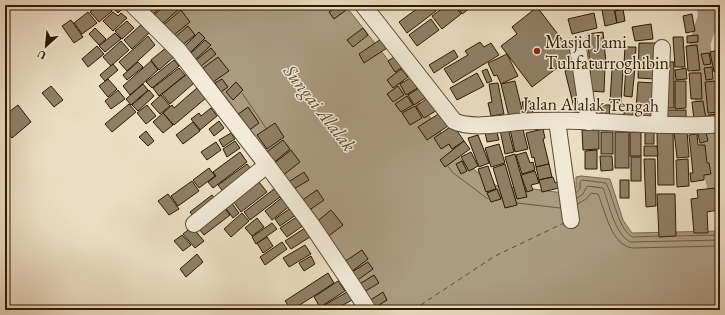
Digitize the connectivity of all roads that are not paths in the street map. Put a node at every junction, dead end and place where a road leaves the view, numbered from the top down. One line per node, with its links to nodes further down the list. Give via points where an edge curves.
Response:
1 (133, 5): 9 (street, via 179,51)
2 (363, 5): 5 (street, Jalan Alalak Tengah, via 454,121 480,125)
3 (578, 48): 6 (street)
4 (662, 48): 7 (street)
5 (557, 121): 6 (street, Jalan Alalak Tengah); 10 (street)
6 (589, 122): 7 (street, Jalan Alalak Tengah)
7 (659, 125): 8 (street, Jalan Alalak Tengah)
8 (712, 125)
9 (267, 165): 11 (street); 12 (street, via 311,224)
10 (571, 220)
11 (194, 224)
12 (368, 310)

